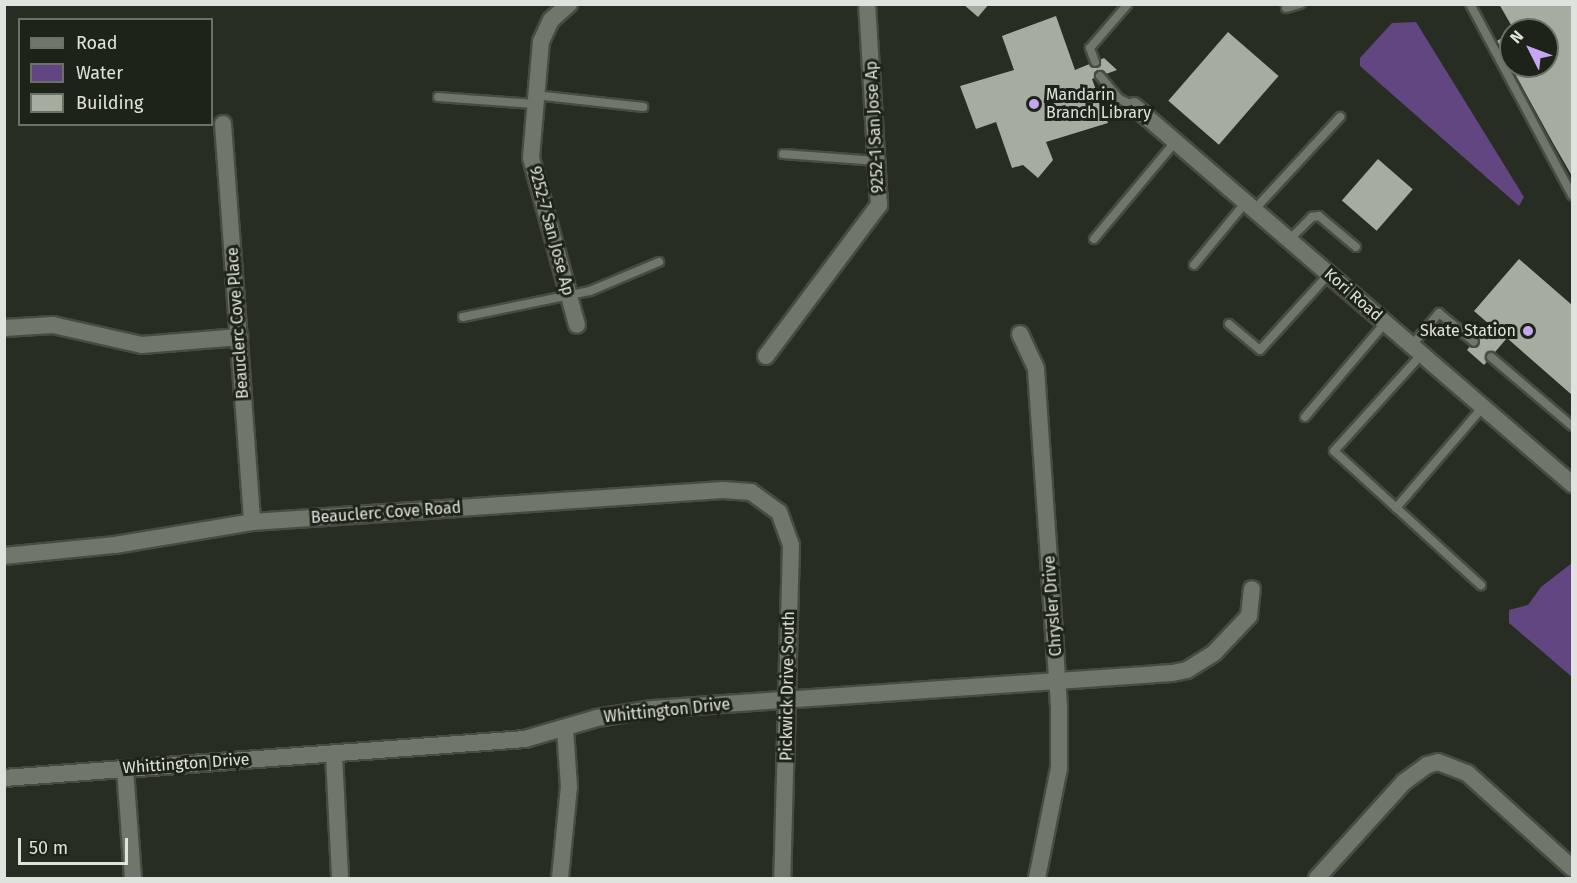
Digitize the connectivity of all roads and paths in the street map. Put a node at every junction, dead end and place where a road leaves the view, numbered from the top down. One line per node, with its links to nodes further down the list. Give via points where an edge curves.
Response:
1 (569, 4): 10 (street, 9252-7 San Jose Ap, via 551,20 544,33)
2 (867, 4): 17 (street, 9252-1 San Jose Ap)
3 (1300, 4): 6 (lane)
4 (1470, 4): 18 (lane)
5 (1128, 5): 7 (lane, via 1090,48)
6 (1286, 8)
7 (1095, 62)
8 (1100, 76): 11 (lane, via 1119,99)
9 (438, 97): 10 (lane)
10 (534, 99): 12 (lane); 26 (street, 9252-7 San Jose Ap, via 531,158)
11 (1134, 106): 15 (street, Kori Road)
12 (643, 107)
13 (1340, 117): 19 (lane)
14 (223, 124): 33 (street, Beauclerc Cove Place)
15 (1175, 142): 19 (street, Kori Road); 20 (lane)
16 (783, 154): 17 (lane)
17 (878, 161): 36 (street, 9252-1 San Jose Ap, via 879,205 875,214)
18 (1572, 195)
19 (1250, 206): 21 (street, Kori Road); 24 (lane)
20 (1094, 239)
21 (1289, 240): 22 (lane, via 1312,217 1319,216); 25 (street, Kori Road)
22 (1356, 247)
23 (659, 262): 26 (lane, via 606,286)
24 (1194, 265)
25 (1329, 274): 28 (street, Kori Road); 29 (lane, via 1260,350)
26 (569, 296): 27 (lane); 30 (street, 9252-7 San Jose Ap)
27 (463, 317)
28 (1385, 323): 35 (street, Kori Road); 39 (lane)
29 (1230, 324)
30 (577, 325)
31 (4, 328): 33 (street, via 52,325 142,345)
32 (1020, 334): 48 (street, Chrysler Drive, via 1036,369)
33 (240, 337): 44 (street, Beauclerc Cove Place)
34 (1474, 342): 35 (lane, via 1439,313)
35 (1417, 349): 38 (street, Kori Road); 43 (lane, via 1334,452)
36 (766, 356)
37 (1491, 357): 40 (lane)
38 (1483, 407): 41 (street, Kori Road); 43 (lane)
39 (1305, 417)
40 (1572, 426)
41 (1572, 484)
42 (767, 501): 44 (street, Beauclerc Cove Road, via 751,492 723,490); 49 (street, Pickwick Drive South, via 779,512 790,534)
43 (1396, 508): 46 (lane)
44 (252, 522): 45 (street, Beauclerc Cove Road, via 115,545)
45 (4, 556)
46 (1481, 585)
47 (1252, 589): 48 (street, Whittington Drive, via 1249,616 1214,653 1187,670)
48 (1058, 681): 49 (street, Whittington Drive); 59 (street, Chrysler Drive, via 1059,768)
49 (788, 700): 50 (street, Whittington Drive, via 651,709 597,718); 58 (street, Pickwick Drive South)
50 (565, 729): 51 (street, Whittington Drive, via 525,739); 57 (street, via 569,787)
51 (334, 754): 52 (street, Whittington Drive); 56 (street)
52 (125, 769): 53 (street, Whittington Drive); 55 (street)
53 (4, 778)
54 (1572, 868): 60 (street, via 1467,773 1449,764 1427,765 1404,782)
55 (133, 879)
56 (340, 879)
57 (560, 879)
58 (782, 879)
59 (1037, 879)
60 (1317, 879)

